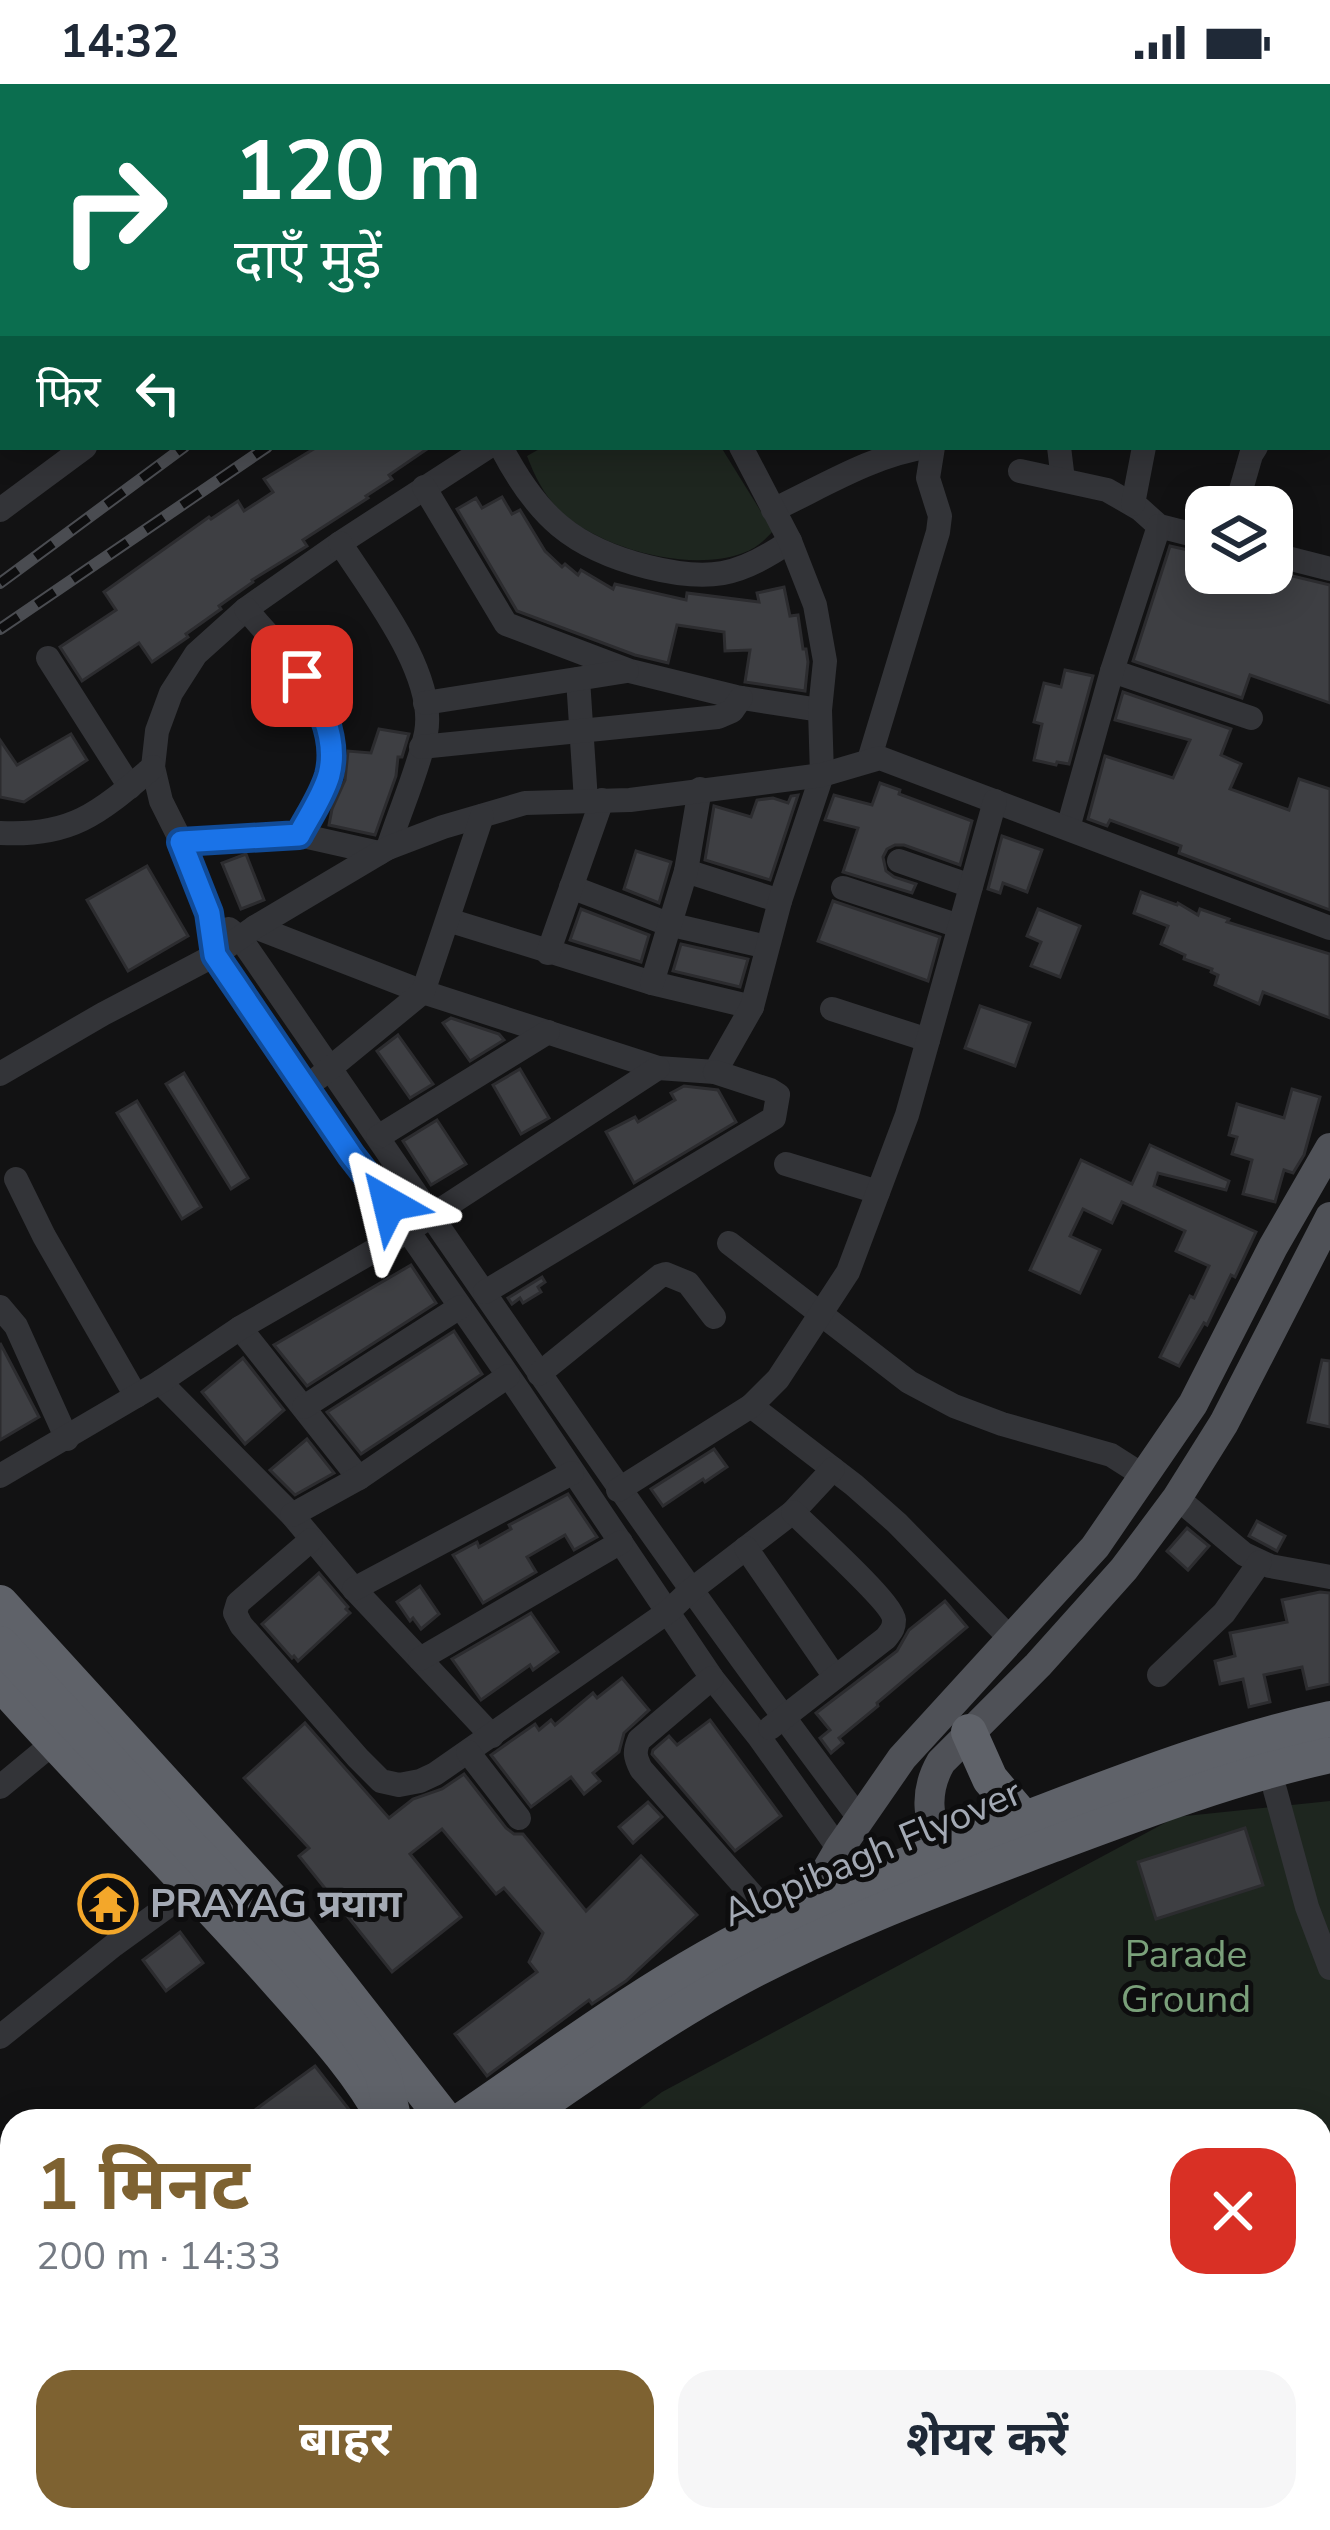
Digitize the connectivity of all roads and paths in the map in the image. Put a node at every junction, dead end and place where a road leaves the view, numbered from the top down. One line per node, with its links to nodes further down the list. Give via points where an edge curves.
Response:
1 (483, 450): 13 (street)
2 (503, 450): 19 (street, via 538,505 568,534 612,558 712,574 761,562)
3 (743, 450): 15 (street)
4 (904, 450): 15 (street)
5 (930, 450): 34 (street, via 938,532)
6 (1059, 450): 11 (street)
7 (1143, 450): 14 (street)
8 (1253, 450): 12 (street)
9 (78, 452): 16 (street)
10 (1020, 471): 11 (street)
11 (1063, 480): 14 (street)
12 (1242, 486)
13 (424, 487): 20 (street); 25 (street, via 506,624)
14 (1133, 504): 17 (street)
15 (773, 509): 19 (street)
16 (0, 510)
17 (1159, 526): 18 (street); 26 (street)
18 (1185, 533)
19 (790, 541): 30 (street, via 815,605 825,662)
20 (340, 543): 23 (street); 29 (street, via 412,656)
21 (1293, 559): 22 (street)
22 (1330, 569)
23 (246, 609): 35 (street, via 196,654 171,693); 44 (street, via 302,676 326,722 329,773)
24 (48, 658): 37 (street)
25 (630, 671): 27 (street); 28 (street)
26 (1112, 671): 31 (street); 42 (street)
27 (578, 679): 29 (street); 32 (street)
28 (741, 698): 30 (street); 32 (street, via 718,717)
29 (425, 703): 33 (street)
30 (820, 710): 36 (street)
31 (1251, 718)
32 (581, 730): 33 (street); 39 (street)
33 (421, 748): 46 (street)
34 (869, 760): 36 (street); 40 (street)
35 (153, 766): 37 (street); 45 (street)
36 (823, 776): 38 (street); 53 (street)
37 (130, 787): 43 (street, via 65,829)
38 (700, 789): 39 (street); 48 (street)
39 (594, 801): 41 (street, via 525,803); 51 (street)
40 (994, 801): 42 (street); 50 (street)
41 (482, 815): 46 (street); 56 (street)
42 (1068, 828): 59 (street)
43 (0, 833)
44 (299, 835): 45 (street); 46 (street)
45 (181, 842): 55 (street)
46 (384, 851): 60 (street)
47 (899, 861): 49 (street)
48 (686, 871): 53 (street); 57 (street)
49 (929, 872): 50 (street); 54 (street)
50 (971, 886): 58 (street)
51 (571, 887): 57 (street); 62 (street)
52 (843, 888): 54 (street)
53 (780, 901): 61 (street)
54 (911, 910): 58 (street)
55 (209, 913): 60 (street); 63 (street)
56 (448, 920): 62 (street); 65 (street)
57 (668, 924): 61 (street); 64 (street)
58 (959, 926): 69 (street)
59 (1330, 928)
60 (248, 933): 63 (street); 65 (street); 71 (street)
61 (767, 947): 66 (street)
62 (548, 953): 64 (street)
63 (215, 955): 73 (street); 74 (street)
64 (652, 983): 66 (street)
65 (423, 992): 68 (street); 71 (street)
66 (752, 1007): 72 (street)
67 (832, 1009): 69 (street)
68 (548, 1032): 70 (street); 75 (street)
69 (928, 1040): 79 (street)
70 (658, 1068): 72 (street); 80 (street)
71 (331, 1069): 74 (street); 75 (street)
72 (715, 1072): 84 (street, via 778,1095 774,1118)
73 (0, 1074)
74 (307, 1087): 82 (street)
75 (378, 1137): 80 (street)
76 (1330, 1148): 87 (main road)
77 (786, 1164): 79 (street)
78 (16, 1179): 95 (street)
79 (878, 1192): 88 (street, via 848,1272)
80 (430, 1215): 82 (street); 84 (street)
81 (1330, 1217): 90 (main road)
82 (408, 1231): 86 (street); 91 (street)
83 (729, 1243): 88 (street)
84 (485, 1292): 92 (street)
85 (0, 1307): 98 (street)
86 (460, 1307): 93 (street); 97 (street)
87 (1242, 1308): 90 (main road); 102 (main road, via 1193,1404)
88 (821, 1313): 96 (street); 102 (street, via 909,1382 955,1406 1111,1455)
89 (714, 1317): 92 (street, via 688,1283 660,1276)
90 (1275, 1324): 105 (main road)
91 (240, 1328): 94 (street); 97 (street)
92 (539, 1374): 104 (street)
93 (508, 1376): 100 (street); 103 (street)
94 (160, 1382): 95 (street); 107 (street)
95 (136, 1396): 98 (street)
96 (751, 1406): 99 (street); 104 (street)
97 (304, 1407): 103 (street)
98 (67, 1439): 101 (street)
99 (833, 1469): 106 (street); 117 (street)
100 (572, 1473): 109 (street); 113 (street)
101 (0, 1476)
102 (1144, 1476): 117 (main road, via 1095,1547)
103 (359, 1478): 107 (street)
104 (618, 1490): 114 (street)
105 (1177, 1498): 111 (street); 127 (main road, via 1124,1569)
106 (793, 1512): 110 (street); 121 (street, via 892,1612 886,1638)
107 (292, 1515): 108 (street)
108 (311, 1540): 113 (street); 132 (street, via 238,1603 241,1625 381,1781 420,1781)
109 (620, 1542): 116 (street); 119 (street)
110 (746, 1548): 114 (street); 121 (street)
111 (1260, 1562): 112 (street); 120 (street, via 1224,1613)
112 (1330, 1577)
113 (354, 1589): 119 (street)
114 (690, 1591): 116 (street); 125 (street)
115 (0, 1603): 124 (highway)
116 (669, 1611): 122 (street); 128 (street)
117 (1012, 1640): 135 (main road)
118 (0, 1644): 149 (highway, bridge, via 319,1984 370,2050)
119 (420, 1659): 128 (street)
120 (1159, 1675)
121 (835, 1677): 125 (street)
122 (712, 1678): 130 (street); 145 (street, via 639,1740 635,1758)
123 (0, 1682): 131 (highway)
124 (98, 1709): 131 (street); 150 (highway, via 285,1915)
125 (783, 1718): 130 (street); 140 (street)
126 (1330, 1720): 141 (highway, via 1194,1755)
127 (969, 1732): 138 (main road, via 941,1762); 141 (highway, via 990,1779)
128 (492, 1736): 132 (street)
129 (1330, 1736): 152 (highway, Alopibagh Flyover, via 1163,1782 837,1910 719,1964)
130 (759, 1737): 142 (street)
131 (54, 1742): 136 (street); 144 (highway)
132 (468, 1752): 139 (street)
133 (1330, 1755): 153 (highway, Alopibagh Flyover, via 1130,1816 828,1934 732,1981)
134 (1330, 1778): 137 (highway)
135 (886, 1782): 138 (main road); 140 (main road)
136 (0, 1787)
137 (1275, 1790): 146 (street); 154 (highway, via 1059,1860 811,1960 707,2016)
138 (928, 1794): 143 (main road)
139 (518, 1818)
140 (860, 1819): 142 (main road)
141 (1024, 1820): 143 (highway)
142 (839, 1849): 145 (main road)
143 (939, 1850): 145 (highway)
144 (194, 1887): 147 (street); 148 (highway)
145 (791, 1914): 151 (highway, via 662,1985)
146 (1330, 1968)
147 (0, 2037)
148 (382, 2109)
149 (388, 2109)
150 (437, 2109)
151 (479, 2109)
152 (498, 2109)
153 (534, 2109)
154 (565, 2109)

